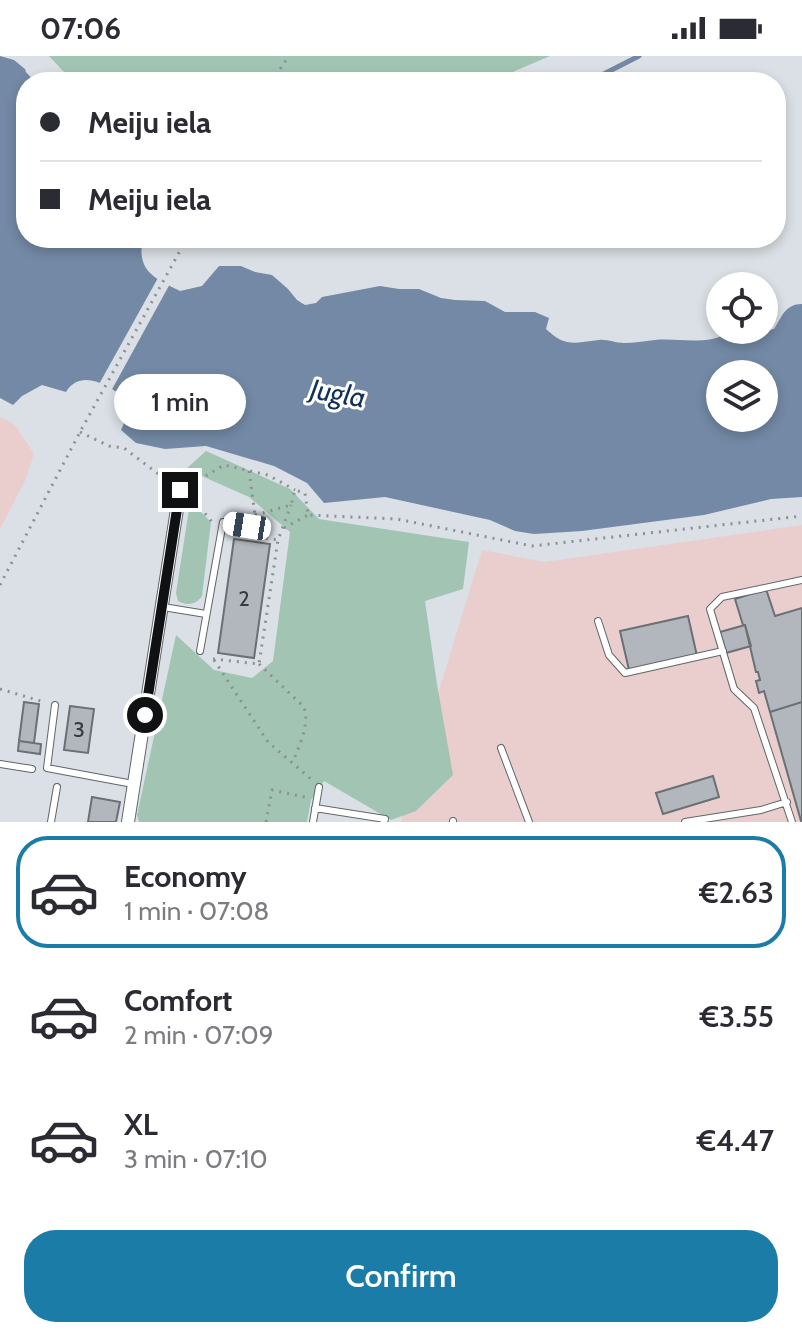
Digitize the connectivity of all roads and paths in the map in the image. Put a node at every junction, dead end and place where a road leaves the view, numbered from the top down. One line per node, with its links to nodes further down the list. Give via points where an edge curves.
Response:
1 (182, 248): 2 (path)
2 (80, 432): 4 (path, via 124,448); 15 (path)
3 (249, 471): 4 (path, via 224,465); 5 (path); 6 (path, via 255,515)
4 (180, 490): 16 (street)
5 (295, 490): 6 (path); 8 (path, via 305,493)
6 (291, 505): 11 (path)
7 (188, 508): 12 (path, via 202,510)
8 (308, 515): 9 (path, via 397,519 532,546); 11 (path)
9 (802, 516)
10 (250, 526): 12 (lane, via 223,522); 13 (path, via 252,536)
11 (283, 529): 13 (path)
12 (221, 532): 17 (lane)
13 (278, 540): 23 (path)
14 (802, 580): 21 (lane, via 722,597 710,609)
15 (0, 585)
16 (163, 607): 17 (lane); 30 (street)
17 (206, 614): 19 (lane)
18 (598, 621): 21 (lane, via 609,655 625,673)
19 (202, 640): 20 (lane); 22 (path)
20 (200, 651)
21 (723, 651): 34 (lane, via 734,689 754,708)
22 (213, 659): 23 (path); 28 (path, via 268,742)
23 (259, 664): 28 (path, via 304,707 304,731)
24 (0, 689): 25 (path)
25 (55, 705): 30 (lane, via 47,768)
26 (501, 748): 41 (lane)
27 (0, 764): 29 (lane)
28 (293, 764): 32 (path)
29 (32, 769)
30 (133, 784): 37 (street)
31 (57, 787): 36 (lane)
32 (319, 787): 33 (lane)
33 (317, 799): 35 (lane); 38 (path, via 272,790)
34 (787, 802): 42 (lane); 43 (lane)
35 (315, 808): 39 (lane); 40 (lane)
36 (51, 822)
37 (128, 822)
38 (266, 822)
39 (313, 822)
40 (384, 822)
41 (529, 822)
42 (685, 822)
43 (792, 822)

